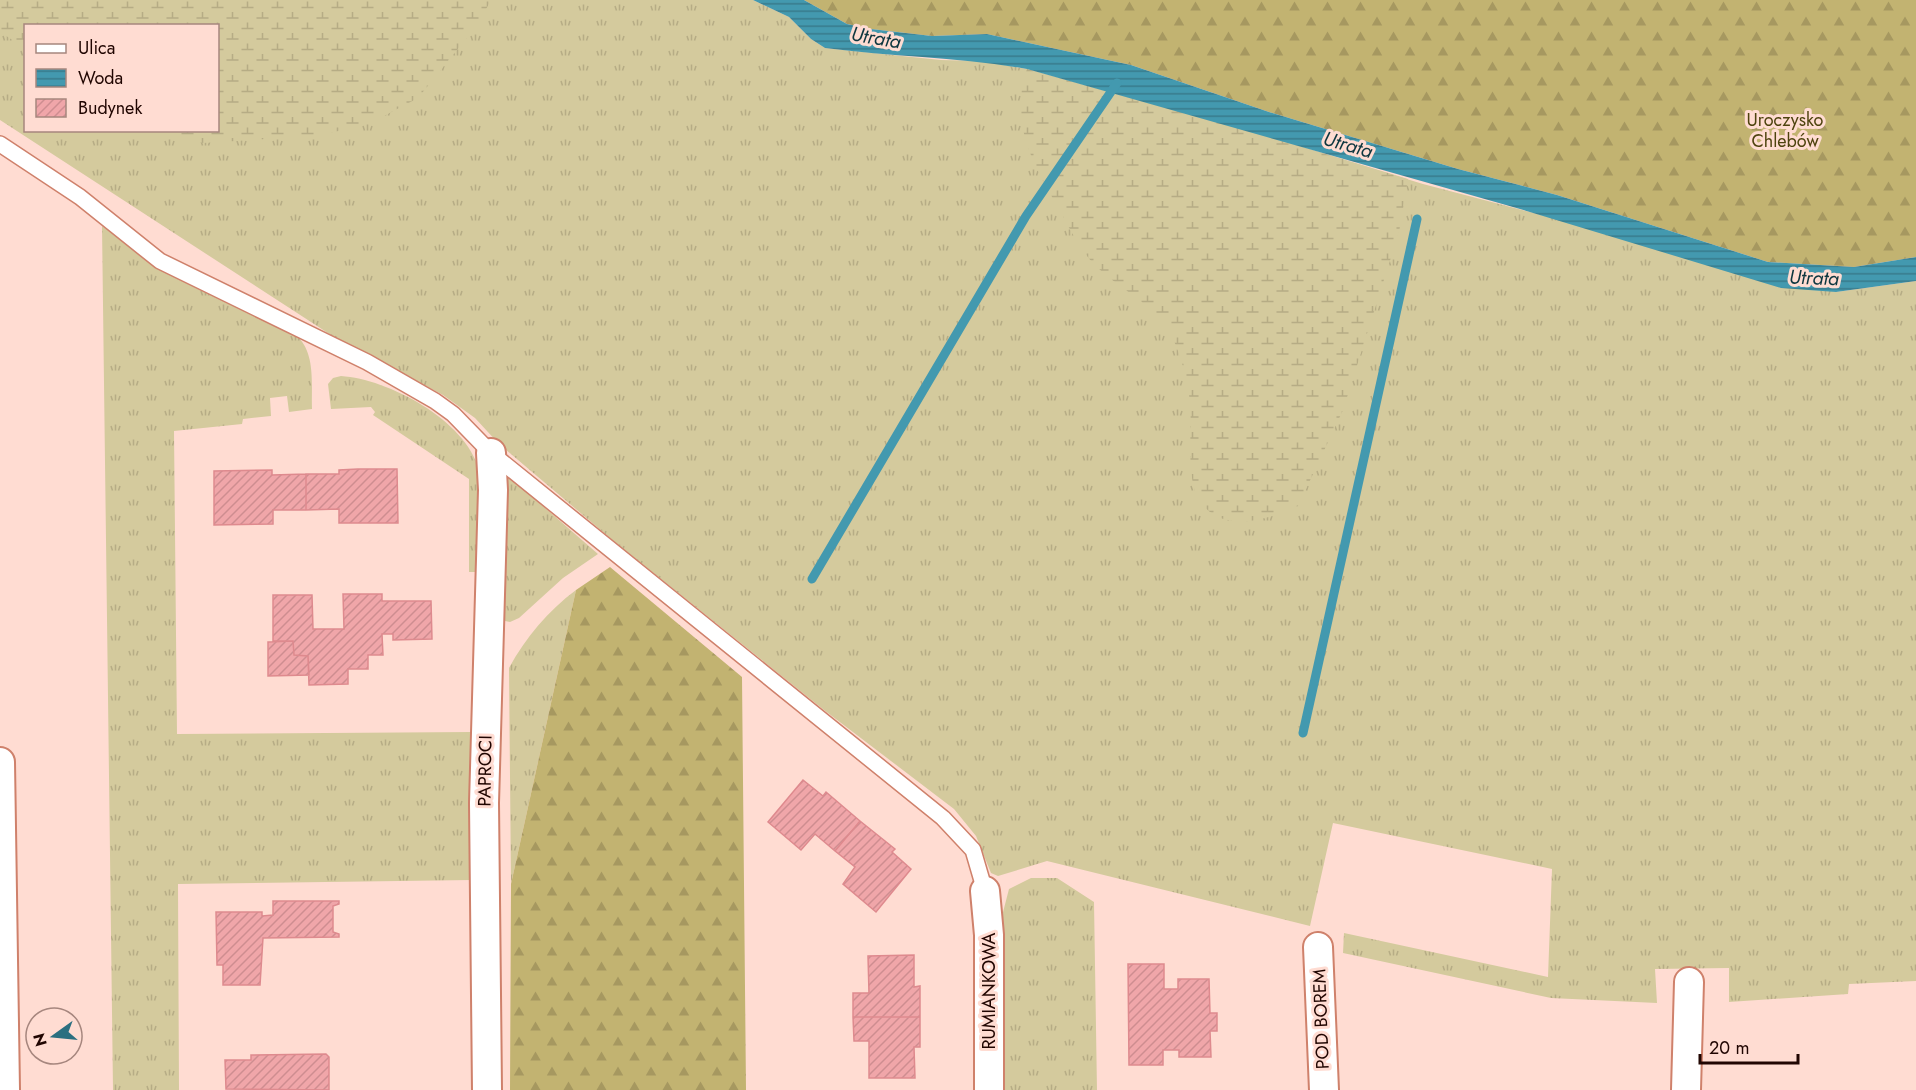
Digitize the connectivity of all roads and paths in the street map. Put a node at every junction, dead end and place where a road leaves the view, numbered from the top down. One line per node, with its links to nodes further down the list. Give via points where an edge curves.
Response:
1 (0, 144): 2 (lane, via 80,197 160,261 368,362 435,401)
2 (491, 453): 4 (lane, via 943,818 973,850); 8 (street, PAPROCI, via 494,490 484,803)
3 (0, 762): 7 (street)
4 (985, 891): 9 (street, RUMIANKOWA, via 990,954)
5 (1318, 947): 10 (street, POD BOREM)
6 (1689, 982): 11 (street)
7 (5, 1090)
8 (487, 1090)
9 (989, 1090)
10 (1324, 1090)
11 (1686, 1090)

